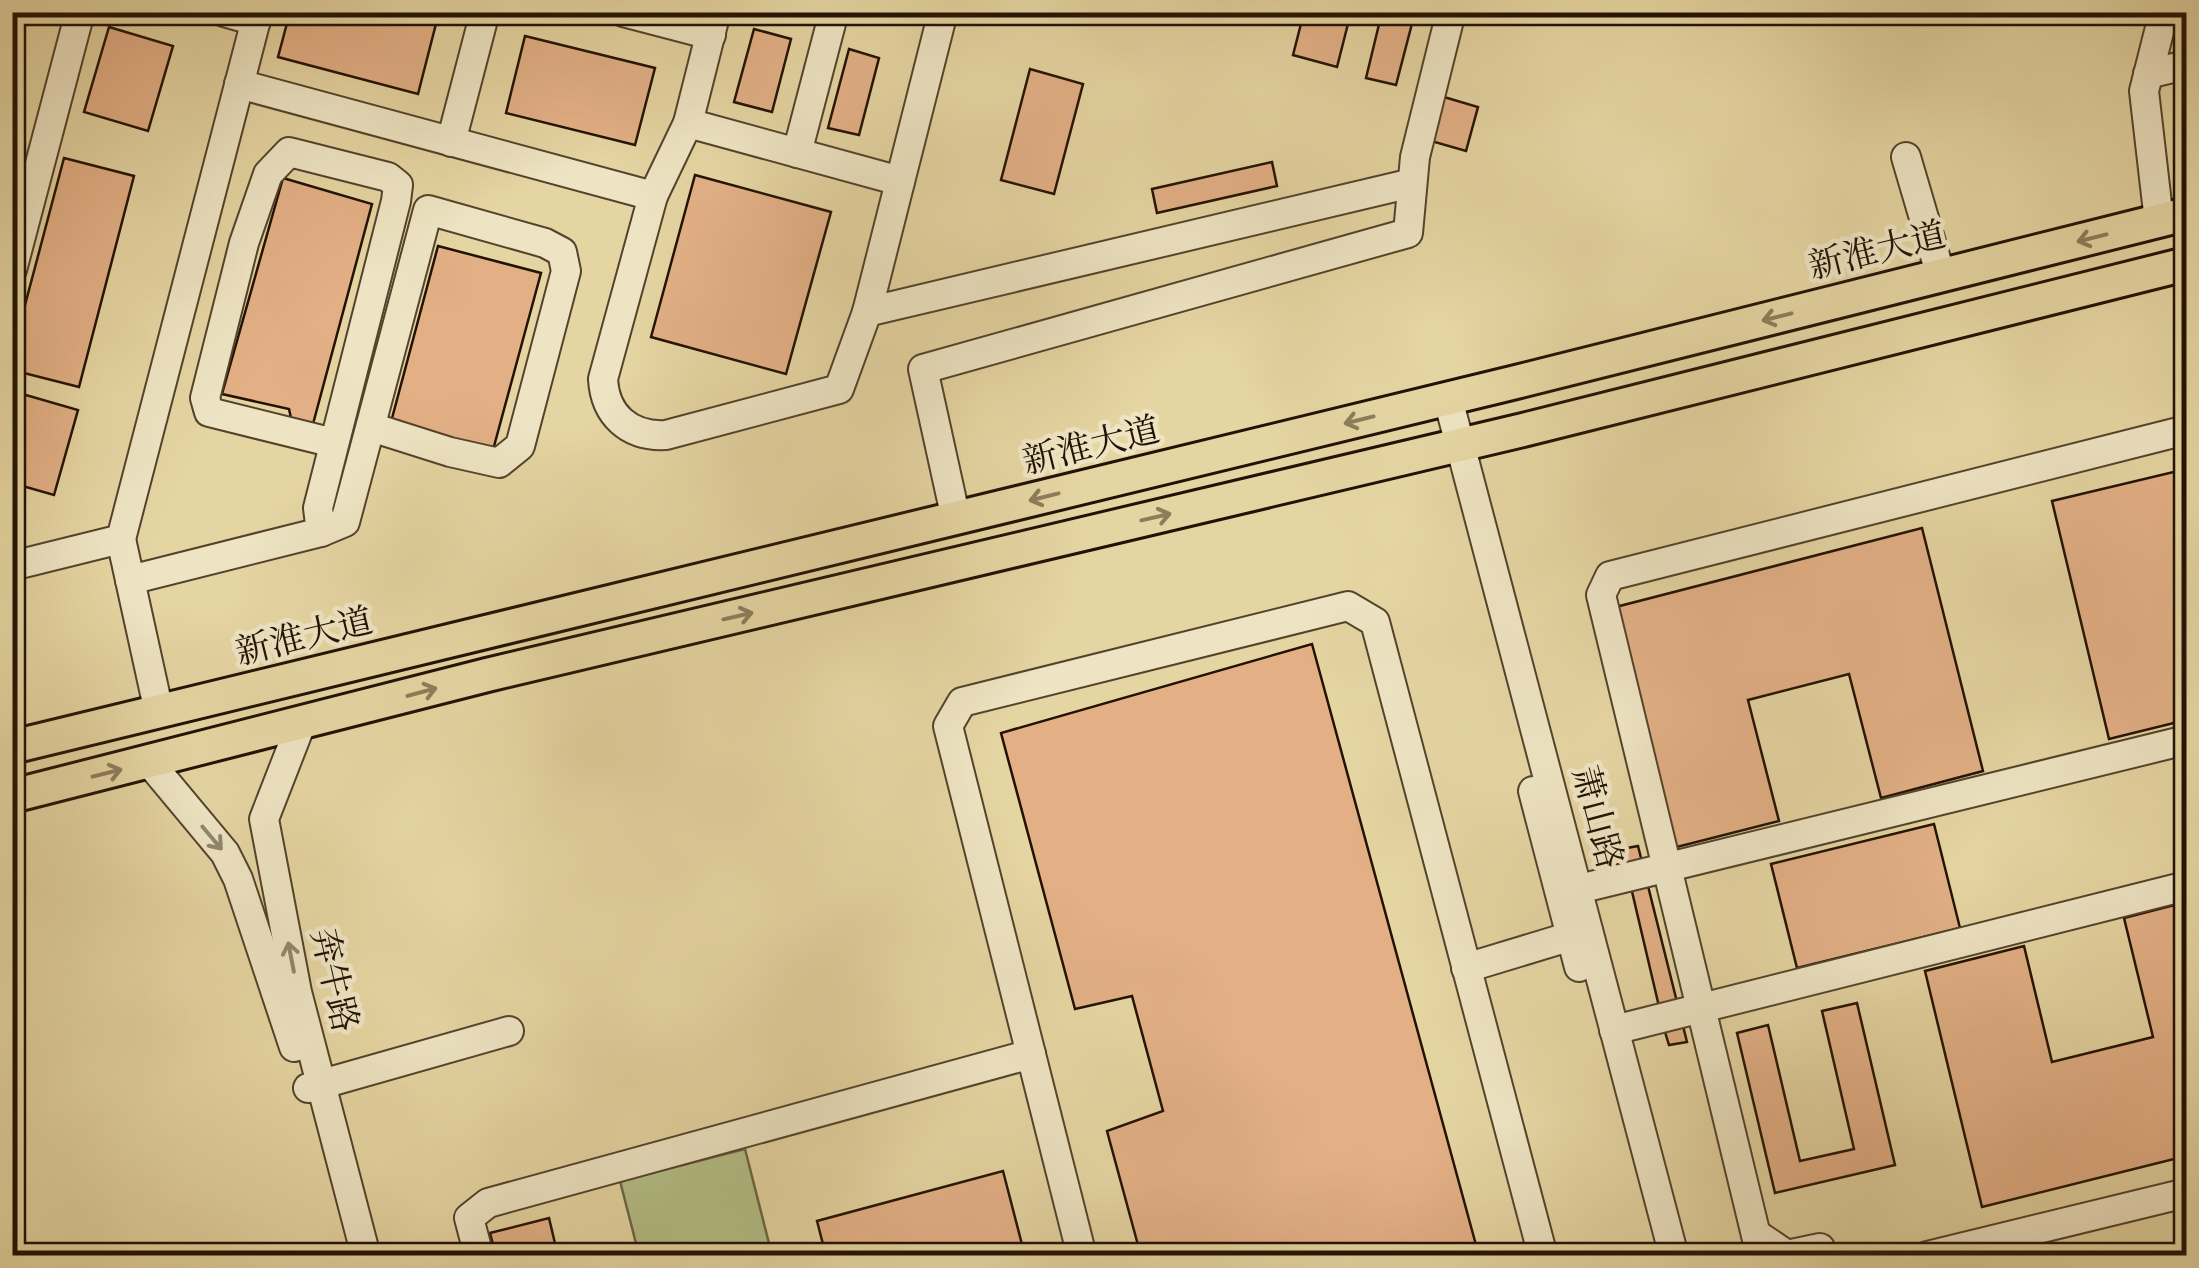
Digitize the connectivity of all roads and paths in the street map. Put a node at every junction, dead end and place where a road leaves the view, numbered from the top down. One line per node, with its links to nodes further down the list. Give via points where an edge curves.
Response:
1 (80, 12): 25 (street)
2 (224, 12): 9 (street)
3 (486, 12): 15 (street)
4 (623, 12): 10 (street)
5 (834, 12): 16 (street)
6 (943, 12): 18 (street)
7 (1451, 12): 19 (street)
8 (2164, 12): 12 (street)
9 (257, 17): 13 (street)
10 (714, 24): 14 (street)
11 (2186, 65): 12 (street)
12 (2148, 74): 23 (street, via 2144,91)
13 (239, 84): 15 (street); 35 (street)
14 (688, 122): 16 (street); 20 (street)
15 (451, 142): 20 (street)
16 (797, 152): 18 (street)
17 (1906, 157): 26 (street)
18 (900, 181): 27 (street)
19 (1412, 183): 27 (street); 33 (street, via 1408,233 923,368)
20 (653, 196): 27 (street, via 603,379 614,416 634,432 666,435 840,389)
21 (396, 201): 22 (street); 31 (street); 31 (street, via 398,184 388,177 288,152 268,174 244,243 205,398 209,412)
22 (428, 210): 29 (street); 29 (street, via 562,252 566,271 525,428 520,446 499,463)
23 (2173, 217): 26 (main road, 新淮大道, one-way to 26)
24 (2186, 264): 32 (main road)
25 (12, 270)
26 (1941, 276): 28 (main road, 新淮大道, one-way to 28)
27 (867, 312)
28 (1440, 401): 32 (street, 萧山路); 33 (main road, 新淮大道, one-way to 33)
29 (371, 427): 34 (street, via 345,522)
30 (2186, 430): 44 (street, via 1610,576 1601,595)
31 (334, 444): 34 (street, via 318,508)
32 (1451, 447): 39 (main road, one-way to 32); 46 (street, 萧山路); 47 (street, 萧山路)
33 (956, 518): 38 (main road, 新淮大道)
34 (321, 532): 37 (street)
35 (121, 538): 36 (street); 37 (street)
36 (12, 566)
37 (130, 580): 38 (street)
38 (158, 712): 41 (main road, 新淮大道)
39 (301, 724): 42 (main road); 53 (street, 奔牛路, one-way to 39, via 264,819)
40 (2186, 740): 44 (street)
41 (12, 747)
42 (150, 763): 43 (main road, one-way to 42); 53 (street, 奔牛路, one-way to 53, via 225,854)
43 (12, 796)
44 (1667, 867): 46 (street); 49 (street)
45 (2186, 886): 49 (street)
46 (1579, 888): 47 (street, 萧山路)
47 (1580, 933): 48 (street); 50 (street, 萧山路); 62 (street, 萧山路)
48 (1466, 968): 52 (street, via 1374,622 1348,606 962,702 948,726); 61 (street)
49 (1701, 1008): 50 (street); 55 (street)
50 (1614, 1030): 63 (street, 萧山路)
51 (509, 1032): 53 (street)
52 (1031, 1054): 59 (street, via 488,1203 469,1218); 60 (street)
53 (314, 1086): 57 (street, 奔牛路); 58 (street, 奔牛路)
54 (2186, 1192): 64 (street)
55 (1758, 1245): 56 (street, via 1786,1255)
56 (1820, 1248)
57 (351, 1256)
58 (366, 1256)
59 (478, 1256)
60 (1082, 1256)
61 (1543, 1256)
62 (1655, 1256)
63 (1674, 1256)
64 (1927, 1256)

